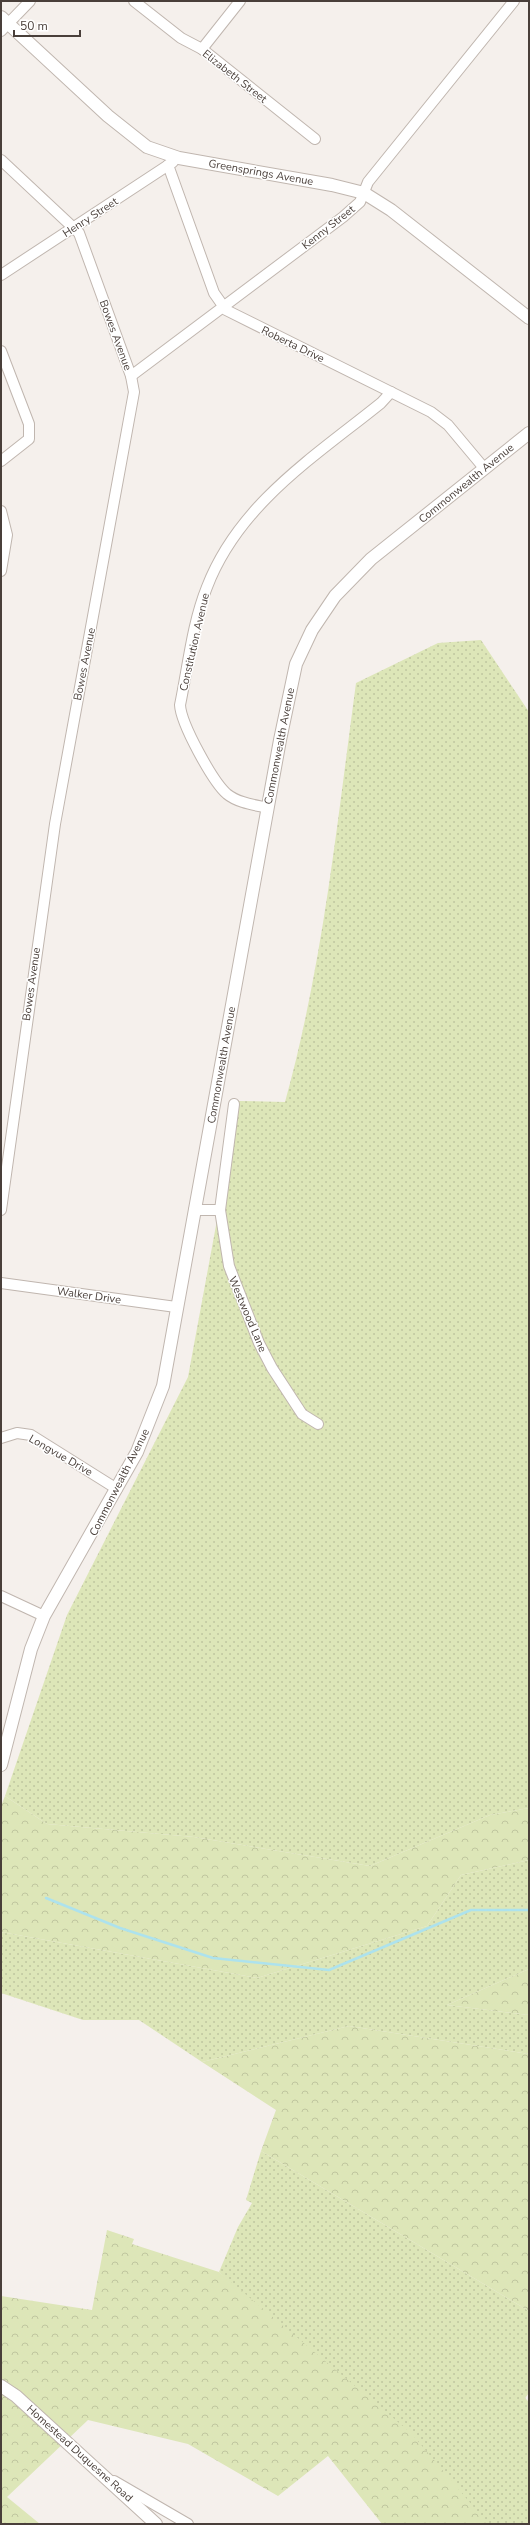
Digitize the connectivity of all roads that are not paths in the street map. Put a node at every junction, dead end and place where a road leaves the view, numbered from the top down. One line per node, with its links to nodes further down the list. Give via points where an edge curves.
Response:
1 (30, 1): 5 (street)
2 (134, 1): 6 (street, Elizabeth Street, via 171,30)
3 (240, 1): 6 (street)
4 (514, 1): 11 (street, Kenny Street, via 368,182)
5 (4, 24): 8 (street, Greensprings Avenue, via 131,137 152,150)
6 (202, 49): 7 (street, Elizabeth Street)
7 (315, 140)
8 (178, 158): 10 (street, Henry Street); 11 (street, Greensprings Avenue)
9 (1, 160): 12 (street, Bowes Avenue)
10 (168, 165): 12 (street, Henry Street); 14 (street, via 211,286)
11 (364, 193): 14 (street, Kenny Street, via 360,202 343,216); 15 (street, Greensprings Avenue, via 391,210)
12 (74, 227): 13 (street, Henry Street); 17 (street, Bowes Avenue, via 79,233)
13 (1, 275)
14 (222, 307): 17 (street, Kenny Street); 18 (street, Roberta Drive)
15 (529, 318)
16 (1, 351): 20 (street, via 29,424 29,439)
17 (131, 376): 26 (street, Bowes Avenue, via 133,407 55,824)
18 (391, 392): 21 (street, Roberta Drive, via 440,418); 24 (street, Constitution Avenue, via 381,403 263,499 224,550 202,602 180,705 182,719 195,746 224,791 237,800)
19 (529, 433): 21 (street, Commonwealth Avenue)
20 (1, 461)
21 (484, 468): 24 (street, Commonwealth Avenue, via 362,567 341,589 316,623 303,646 294,674)
22 (1, 511): 23 (street, via 7,535)
23 (1, 570)
24 (268, 808): 27 (street, Commonwealth Avenue)
25 (234, 1104): 28 (street, Westwood Lane)
26 (1, 1210)
27 (194, 1210): 28 (street); 30 (street, Commonwealth Avenue)
28 (220, 1210): 31 (street, Westwood Lane, via 229,1266 259,1343 302,1414)
29 (1, 1282): 30 (street, Walker Drive)
30 (176, 1307): 33 (street, Commonwealth Avenue, via 163,1386 137,1452)
31 (318, 1424)
32 (1, 1438): 33 (street, Longvue Drive, via 17,1433 31,1436)
33 (117, 1489): 35 (street, Commonwealth Avenue)
34 (1, 1596): 35 (street)
35 (44, 1616): 36 (street, Commonwealth Avenue, via 31,1649)
36 (1, 1765)
37 (1, 2386): 38 (street, Homestead Duquesne Road, via 16,2396)
38 (108, 2478): 39 (street, Homestead Duquesne Road); 40 (street)
39 (156, 2524)
40 (188, 2524)

